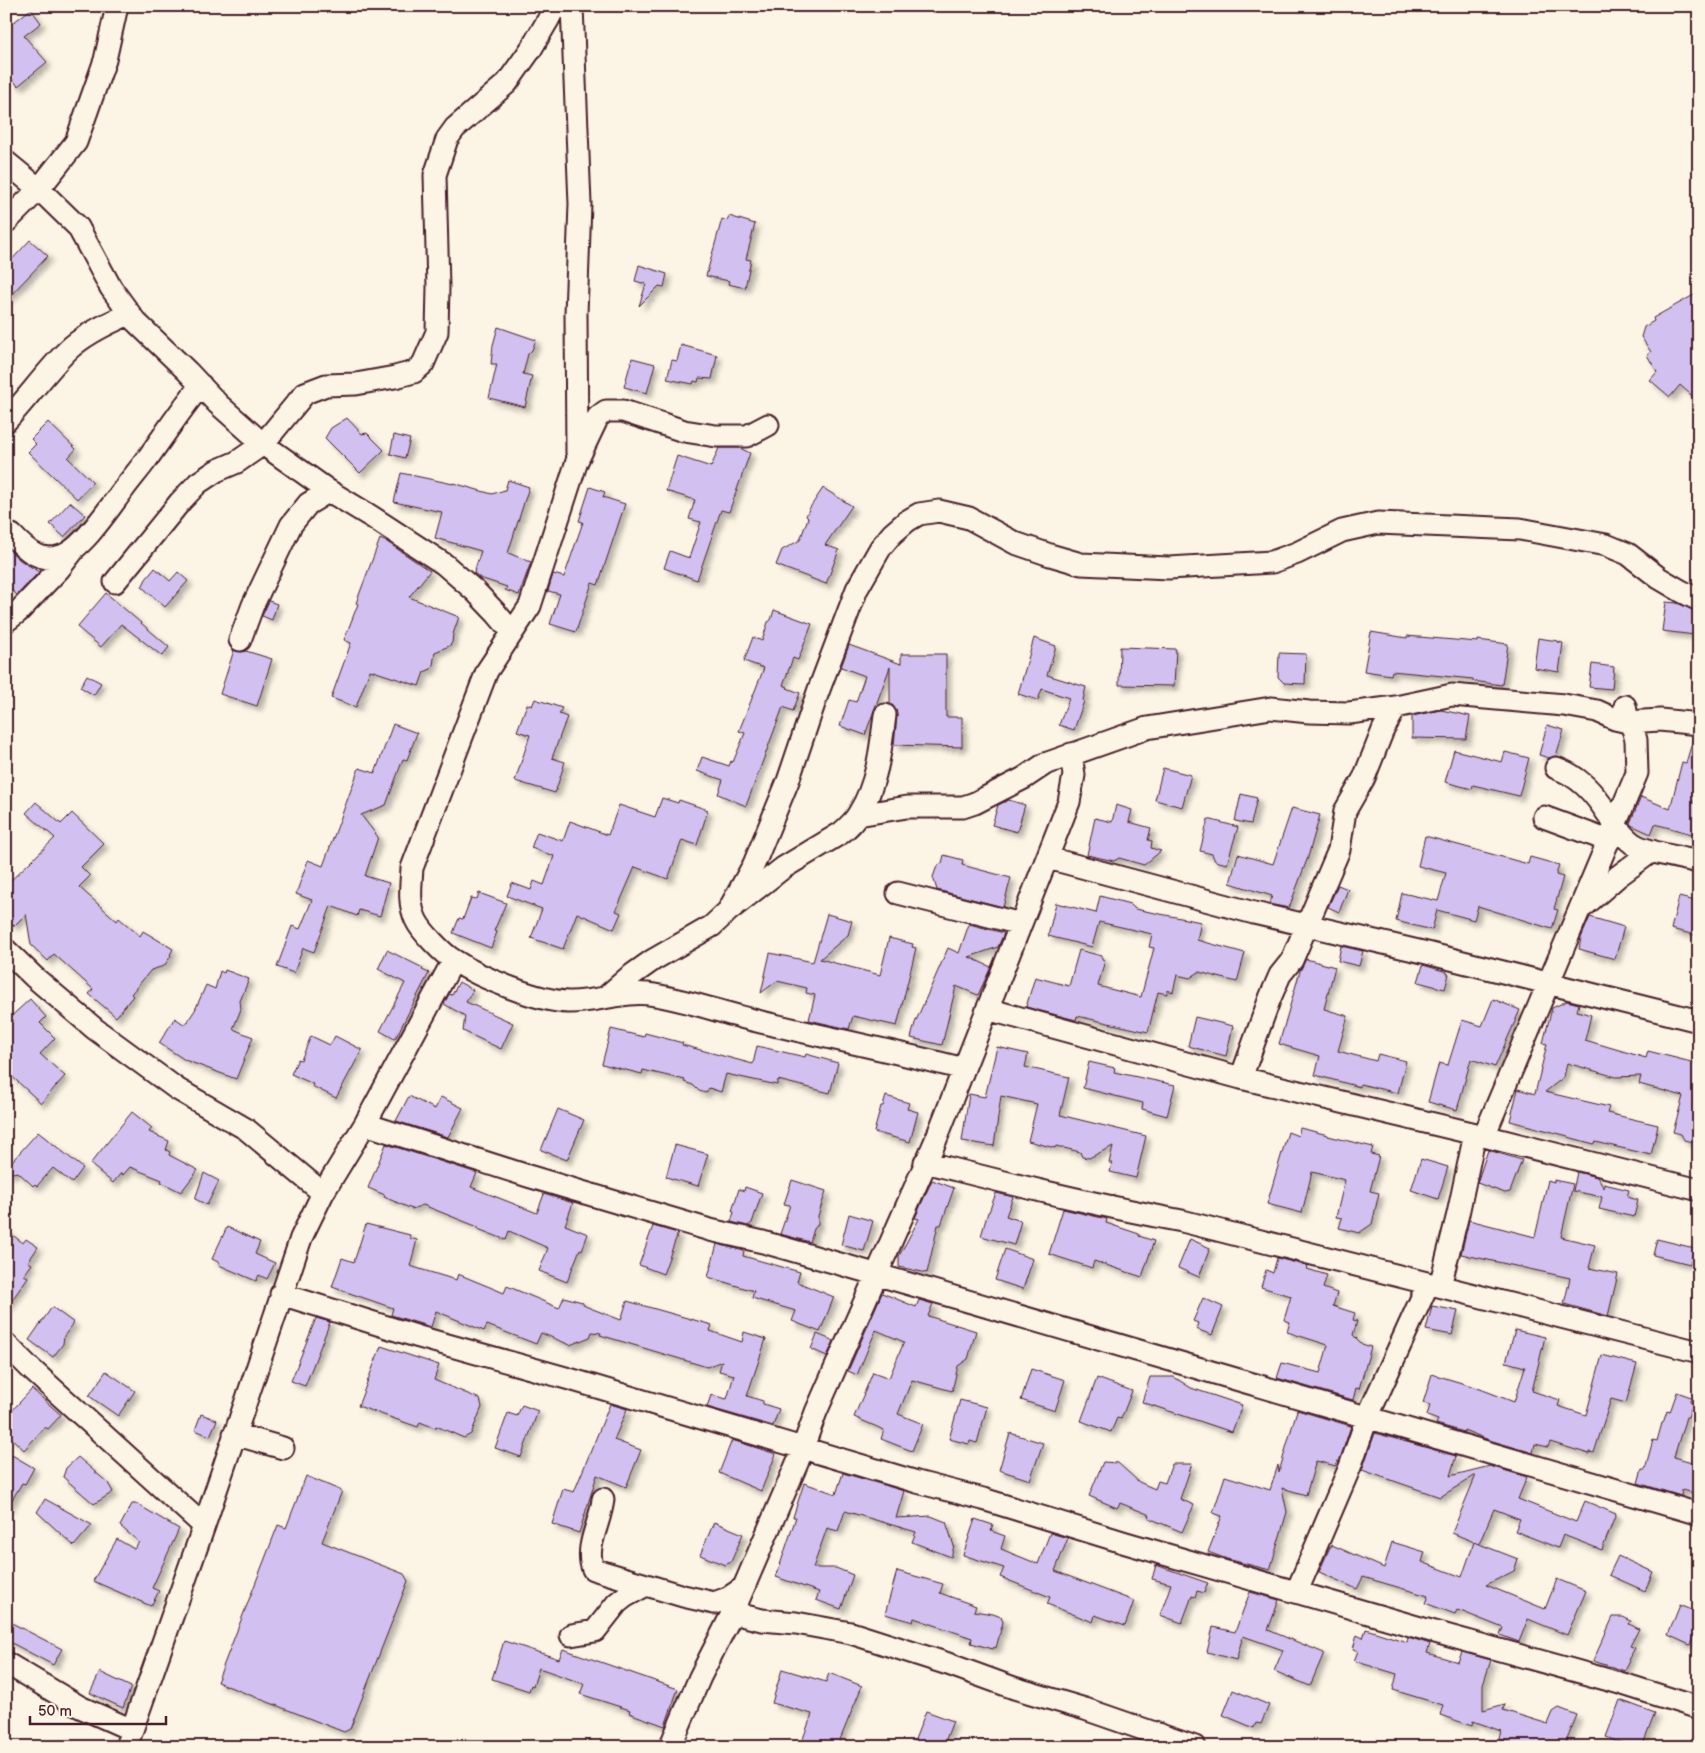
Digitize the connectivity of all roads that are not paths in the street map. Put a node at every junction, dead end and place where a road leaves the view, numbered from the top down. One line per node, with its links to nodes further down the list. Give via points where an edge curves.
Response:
1 (117, 6): 5 (street, via 105,60 76,142)
2 (555, 6): 11 (street, via 507,83 447,138 435,175 437,332 423,364 414,372 395,377 326,385 305,393)
3 (572, 6): 12 (street, via 580,204 576,314)
4 (6, 162): 5 (street)
5 (39, 189): 6 (street); 7 (street, via 78,227)
6 (6, 222)
7 (129, 314): 8 (street); 9 (street, via 68,350)
8 (201, 385): 11 (street); 15 (street, via 101,519)
9 (6, 421)
10 (768, 425): 12 (street, via 747,436 716,436 684,431 623,411 606,411 592,426)
11 (263, 444): 13 (street); 16 (street, via 238,462 198,483)
12 (577, 461): 19 (street, via 530,606)
13 (328, 491): 19 (street, via 444,564 480,596); 20 (street, via 308,504 291,525)
14 (12, 535): 15 (street, via 24,548 47,559)
15 (73, 550): 18 (street, via 18,612)
16 (115, 582)
17 (1699, 600): 35 (street, via 1659,578 1628,554 1606,545 1520,529 1378,523 1342,531 1272,562 1169,568 1081,564 1015,543 969,518 939,511 919,514 892,534 881,547 857,589 784,790 754,864)
18 (6, 620)
19 (512, 632): 39 (street, via 486,671 412,868 410,902 416,921)
20 (240, 640)
21 (1396, 707): 22 (street, via 1452,695 1564,705 1597,711 1616,719); 25 (street, via 1349,713 1272,708 1147,728); 37 (street, via 1364,778 1345,811 1339,850)
22 (1626, 714): 24 (street); 29 (street, via 1636,740 1637,773)
23 (885, 715): 27 (street, via 871,786)
24 (1699, 724)
25 (1070, 754): 27 (street, via 963,807 908,807); 31 (street, via 1074,775 1069,802)
26 (1556, 768): 29 (street, via 1580,780 1598,800)
27 (858, 815): 35 (street, via 841,834 783,868)
28 (1544, 817): 29 (street)
29 (1612, 833): 30 (street); 34 (street)
30 (1652, 851): 32 (street); 34 (street)
31 (1048, 858): 36 (street); 37 (street, via 1254,913)
32 (1699, 862)
33 (898, 893): 36 (street)
34 (1581, 908): 40 (street)
35 (728, 911): 41 (street, via 712,926 653,960)
36 (1021, 924): 42 (street)
37 (1308, 924): 40 (street); 45 (street, via 1273,991)
38 (6, 950): 50 (street, via 95,1029 177,1090 246,1129)
39 (454, 961): 41 (street, via 502,985 555,1001 582,1002); 46 (street)
40 (1547, 983): 43 (street); 47 (street)
41 (606, 997): 44 (street, via 653,994)
42 (987, 1009): 44 (street); 45 (street)
43 (1699, 1021)
44 (964, 1069): 48 (street)
45 (1241, 1078): 47 (street)
46 (365, 1124): 50 (street); 51 (street, via 710,1230)
47 (1480, 1135): 49 (street); 52 (street)
48 (926, 1162): 51 (street); 52 (street, via 1037,1191 1182,1221)
49 (1699, 1190)
50 (323, 1193): 53 (street, via 301,1238)
51 (876, 1274): 56 (street); 59 (street)
52 (1434, 1285): 55 (street); 56 (street)
53 (281, 1294): 57 (street); 59 (street)
54 (6, 1344): 62 (street)
55 (1699, 1352)
56 (1367, 1418): 61 (street); 65 (street, via 1350,1467)
57 (234, 1434): 58 (street); 62 (street)
58 (283, 1448)
59 (802, 1448): 64 (street); 65 (street)
60 (603, 1500): 63 (street, via 590,1548 589,1561 593,1569)
61 (1699, 1514)
62 (204, 1526): 70 (street)
63 (646, 1585): 64 (street, via 714,1603); 67 (street, via 617,1603 595,1631)
64 (743, 1588): 66 (street)
65 (1297, 1591): 69 (street)
66 (734, 1610): 71 (street); 72 (street, via 762,1620 850,1633)
67 (571, 1635)
68 (6, 1663): 70 (street)
69 (1699, 1708)
70 (129, 1738)
71 (670, 1747)
72 (1195, 1747)

